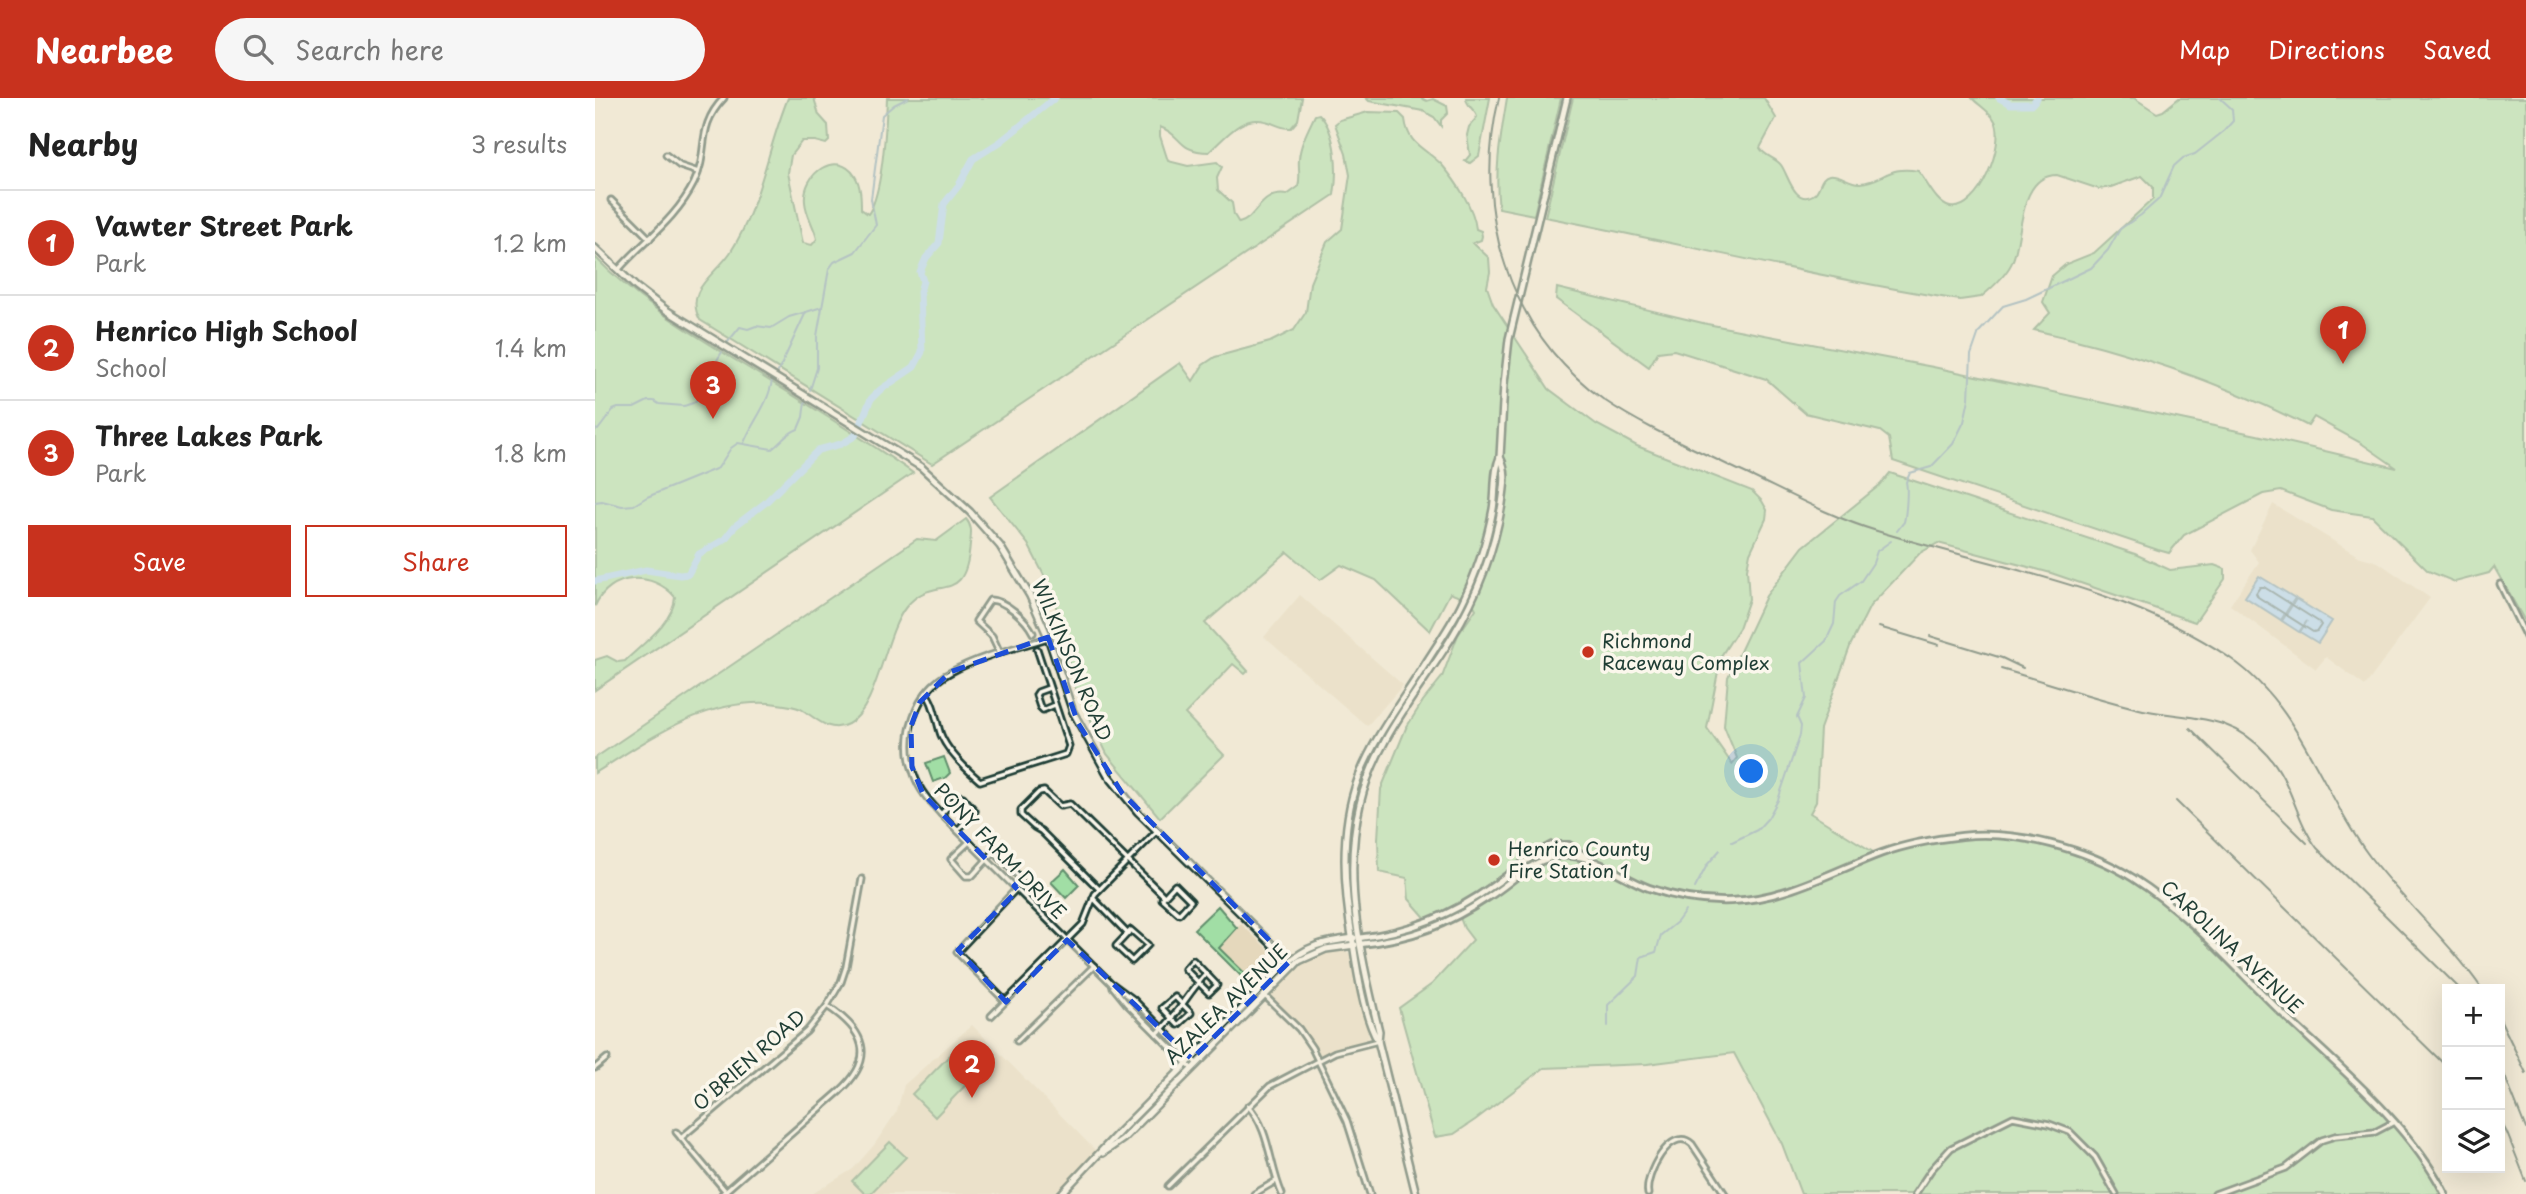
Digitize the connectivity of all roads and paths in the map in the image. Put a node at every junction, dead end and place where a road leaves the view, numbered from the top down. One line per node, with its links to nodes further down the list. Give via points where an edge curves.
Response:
1 (724, 98): 4 (street, via 708,121)
2 (1567, 98): 33 (main road, via 1509,339 1500,457 1481,557 1461,606 1390,718 1357,782 1346,844 1346,890)
3 (666, 155): 4 (street)
4 (698, 172): 6 (street, via 670,220)
5 (611, 200): 6 (street)
6 (650, 239): 8 (street)
7 (595, 248): 8 (main road, WILKINSON ROAD)
8 (619, 270): 12 (main road, WILKINSON ROAD, via 666,310 928,471 1000,546)
9 (2500, 584): 11 (street)
10 (1033, 632): 14 (street, via 1000,602 990,600 976,621 992,636)
11 (2526, 637)
12 (1048, 638): 14 (street, PONY FARM DRIVE); 20 (main road, WILKINSON ROAD, via 1066,695 1090,746 1122,793)
13 (1037, 649): 15 (street)
14 (1000, 653): 16 (street, PONY FARM DRIVE, via 950,672)
15 (1049, 688): 17 (street); 17 (street, via 1036,695 1040,707)
16 (926, 693): 17 (street, via 948,747 982,781 1068,752); 18 (street, PONY FARM DRIVE, via 911,726 910,756 920,788)
17 (1055, 705)
18 (941, 814): 19 (street, PONY FARM DRIVE); 19 (street, via 958,796 963,797 975,811)
19 (957, 830): 21 (street, PONY FARM DRIVE)
20 (1158, 830): 24 (street); 34 (main road, WILKINSON ROAD)
21 (969, 842): 23 (street, PONY FARM DRIVE); 23 (street, via 951,859 966,876 972,876)
22 (1587, 858): 30 (street, AZALEA AVENUE, via 1651,888); 33 (street, AZALEA AVENUE, via 1551,858 1445,923 1397,939); 33 (street, AZALEA AVENUE, via 1569,845 1552,845 1444,916)
23 (987, 859): 26 (street, PONY FARM DRIVE); 26 (street, via 996,853 1019,877)
24 (1128, 861): 27 (street); 27 (street, via 1070,804 1060,806 1044,791 1039,792 1021,815); 28 (street)
25 (862, 879): 42 (street, O'BRIEN ROAD, via 846,967)
26 (1015, 888): 32 (street, PONY FARM DRIVE); 40 (street, via 957,952)
27 (1099, 889): 29 (street)
28 (1163, 895): 28 (street, via 1176,885 1191,902 1179,914)
29 (1093, 898): 31 (street); 32 (street, via 1086,921)
30 (1694, 899): 54 (street, CAROLINA AVENUE, via 1731,901 1777,895 1882,853 1962,836 2032,840 2086,856 2132,877 2174,908)
31 (1127, 933): 31 (street, via 1133,930 1147,945 1133,961 1116,946)
32 (1067, 940): 35 (street, PONY FARM DRIVE); 40 (street)
33 (1356, 942): 34 (main road, AZALEA AVENUE, via 1319,943); 48 (main road)
34 (1292, 963): 39 (main road, AZALEA AVENUE)
35 (1094, 966): 37 (street, PONY FARM DRIVE); 47 (street)
36 (1206, 974): 38 (street); 38 (street, via 1217,985 1209,993); 38 (street, via 1193,960 1185,969)
37 (1110, 982): 45 (street, PONY FARM DRIVE); 46 (street, PONY FARM DRIVE)
38 (1198, 982): 41 (street)
39 (1262, 993): 50 (street, via 1304,1035); 51 (main road, AZALEA AVENUE)
40 (1006, 1002): 43 (street)
41 (1182, 1003): 44 (street); 44 (street, via 1190,1014 1178,1025); 44 (street, via 1173,997 1163,1007)
42 (827, 1006): 56 (street, O'BRIEN ROAD, via 807,1031); 59 (street, via 850,1022 858,1034 862,1055 856,1073)
43 (991, 1016)
44 (1172, 1020): 45 (street)
45 (1163, 1029): 46 (street); 51 (street, PONY FARM DRIVE)
46 (1157, 1034): 51 (street, PONY FARM DRIVE)
47 (1017, 1041)
48 (1378, 1041): 50 (street); 64 (main road)
49 (607, 1058): 52 (street)
50 (1318, 1060): 53 (street, via 1282,1079); 63 (street, via 1355,1142)
51 (1192, 1064): 60 (main road, AZALEA AVENUE)
52 (595, 1068)
53 (1248, 1106): 57 (street, via 1261,1121); 58 (street)
54 (2394, 1122): 69 (street, via 2375,1132 2322,1140 2286,1168); 70 (street, CAROLINA AVENUE)
55 (676, 1132): 56 (street)
56 (681, 1138): 59 (street)
57 (1276, 1181): 61 (street); 62 (street)
58 (1168, 1186)
59 (725, 1193)
60 (1061, 1194)
61 (1254, 1194)
62 (1282, 1194)
63 (1370, 1194)
64 (1416, 1194)
65 (1648, 1194): 66 (street, via 1651,1172 1670,1143 1686,1138)
66 (1725, 1194)
67 (1915, 1194): 68 (street, via 1951,1148 2013,1117 2070,1132 2095,1157)
68 (2116, 1194)
69 (2215, 1194)
70 (2445, 1194)

